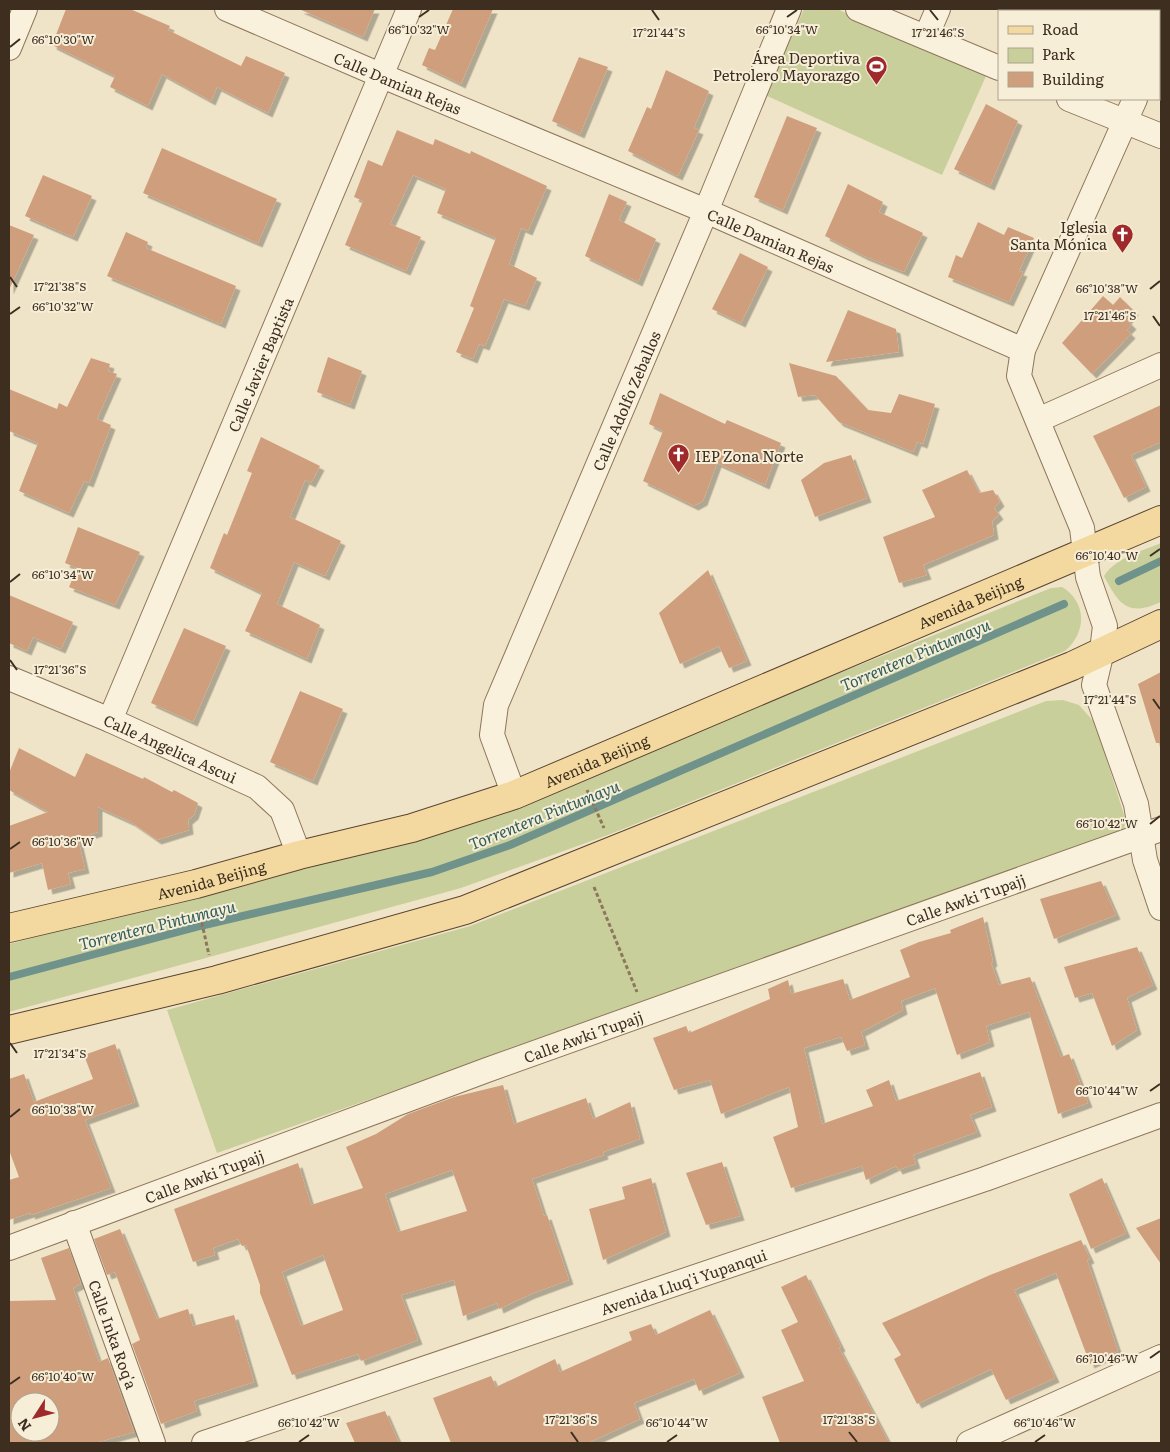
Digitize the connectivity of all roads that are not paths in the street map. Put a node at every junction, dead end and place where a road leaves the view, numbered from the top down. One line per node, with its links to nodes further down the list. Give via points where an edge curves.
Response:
1 (25, 9): 8 (street)
2 (227, 9): 10 (street, Calle Damian Rejas)
3 (408, 9): 10 (street, Calle Javier Baptista)
4 (788, 9): 15 (street, Calle Adolfo Zeballos)
5 (858, 9): 7 (street)
6 (938, 9): 7 (street)
7 (926, 37): 9 (street)
8 (9, 48)
9 (998, 68)
10 (380, 76): 15 (street, Calle Damian Rejas); 24 (street, Calle Javier Baptista)
11 (1071, 100): 13 (street)
12 (1135, 100): 13 (street)
13 (1125, 123): 14 (street); 16 (street)
14 (1161, 136)
15 (706, 211): 16 (street, Calle Damian Rejas); 25 (street, Calle Adolfo Zeballos, via 496,705 492,735)
16 (1024, 350): 18 (street, via 1019,376)
17 (1161, 365): 18 (street)
18 (1038, 420): 20 (street, via 1082,528)
19 (1161, 520): 20 (main road, Avenida Beijing)
20 (1087, 550): 22 (street, via 1088,577 1105,626); 25 (main road, Avenida Beijing)
21 (1161, 624): 22 (main road)
22 (1102, 651): 26 (street, via 1094,685 1136,804); 30 (main road, via 1072,666 465,910 217,980)
23 (9, 678): 24 (street, Calle Angelica Ascui)
24 (110, 720): 27 (street, Calle Angelica Ascui, via 257,787 282,810)
25 (514, 795): 27 (main road, Avenida Beijing, via 412,828)
26 (1152, 833): 28 (street, via 1145,860); 32 (street, Calle Awki Tupajj, via 478,1073)
27 (300, 855): 29 (main road, Avenida Beijing, via 196,884)
28 (1161, 908)
29 (9, 928)
30 (9, 1030)
31 (1161, 1115): 36 (street, Avenida Lluq'i Yupanqui, via 985,1179)
32 (74, 1223): 33 (street, Calle Awki Tupajj); 35 (street, Calle Inka Roq'a)
33 (9, 1248)
34 (1161, 1357): 37 (street)
35 (154, 1443)
36 (204, 1443)
37 (969, 1443)

